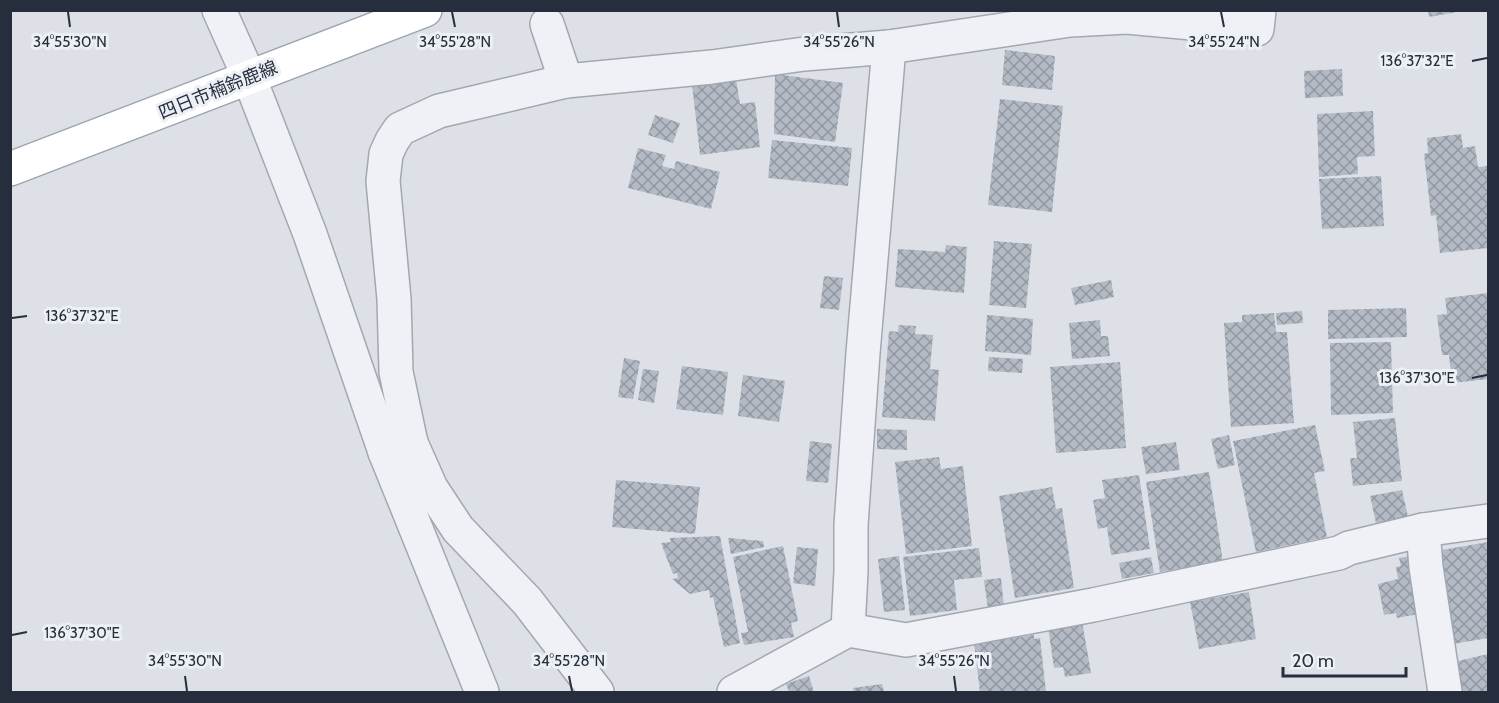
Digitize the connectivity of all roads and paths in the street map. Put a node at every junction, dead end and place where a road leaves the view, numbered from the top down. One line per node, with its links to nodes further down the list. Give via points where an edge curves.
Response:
1 (219, 10): 6 (street)
2 (426, 10): 6 (main road, 四日市楠鈴鹿線)
3 (1259, 10): 5 (street, via 1257,29 1127,17 1070,20)
4 (547, 24): 7 (street)
5 (889, 47): 7 (street); 12 (street, via 863,353)
6 (249, 77): 8 (main road, 四日市楠鈴鹿線); 9 (street)
7 (566, 81): 9 (street, via 440,111 400,129 386,154 383,181 394,299)
8 (10, 169)
9 (398, 447): 13 (street); 14 (street, via 458,528 527,601)
10 (1488, 521): 11 (street)
11 (1423, 530): 12 (street, via 1340,553 906,640); 16 (street)
12 (848, 630): 15 (street)
13 (482, 693)
14 (597, 693)
15 (734, 693)
16 (1445, 693)

